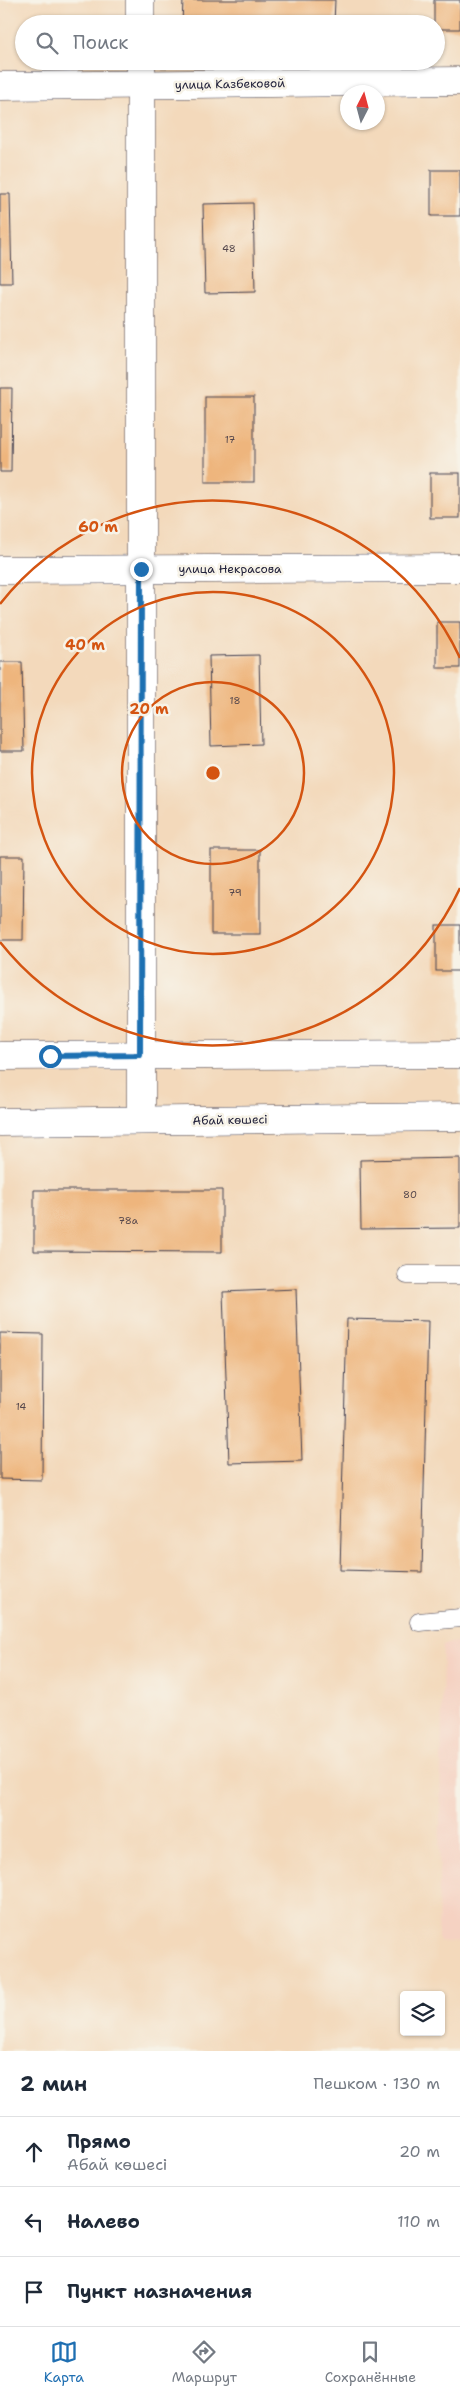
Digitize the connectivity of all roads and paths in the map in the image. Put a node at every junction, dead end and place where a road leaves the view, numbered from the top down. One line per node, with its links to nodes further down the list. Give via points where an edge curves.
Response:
1 (140, 0): 2 (street)
2 (140, 15)
3 (141, 73): 4 (street, улица Казбековой); 5 (street, улица Казбековой); 7 (street)
4 (460, 81)
5 (0, 86)
6 (460, 568): 7 (street, улица Некрасова)
7 (141, 569): 8 (street, улица Некрасова); 10 (street)
8 (0, 570)
9 (460, 1054): 10 (street)
10 (140, 1055): 11 (street); 13 (street)
11 (0, 1056)
12 (460, 1118): 13 (street, Абай көшесі)
13 (142, 1120): 14 (street, Абай көшесі)
14 (0, 1122)
15 (407, 1275): 16 (lane)
16 (460, 1275)
17 (460, 1618): 18 (lane)
18 (420, 1622)

